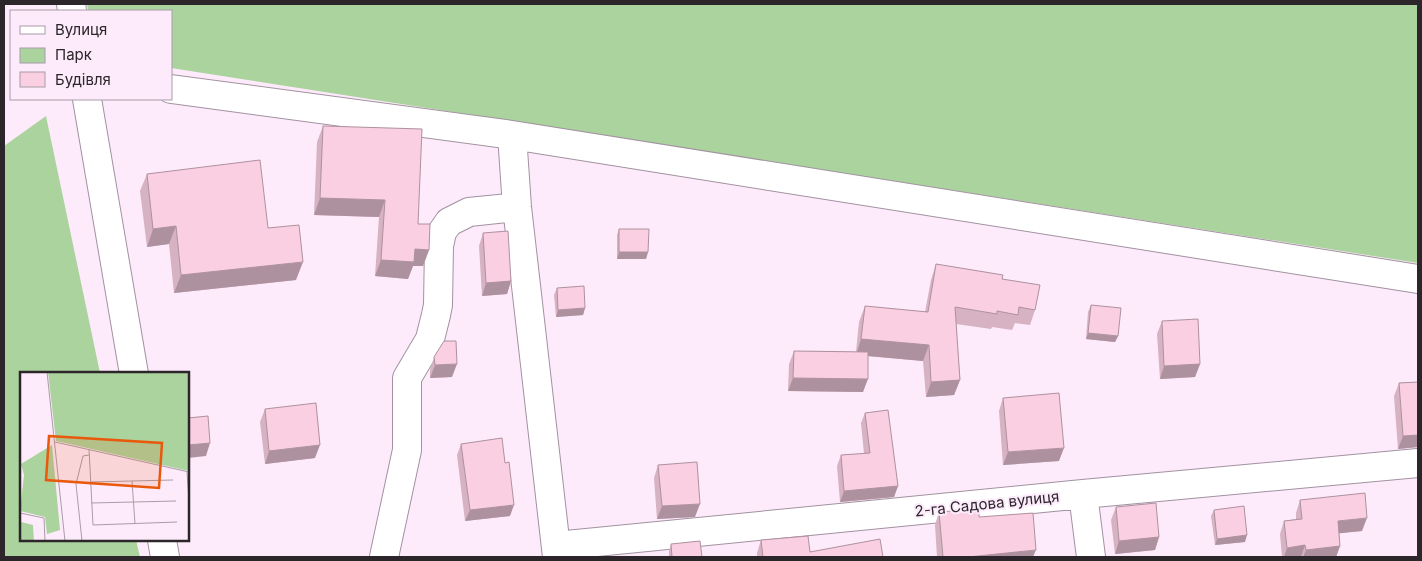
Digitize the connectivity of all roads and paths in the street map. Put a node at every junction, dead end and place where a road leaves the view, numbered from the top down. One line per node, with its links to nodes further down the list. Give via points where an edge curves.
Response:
1 (172, 89): 3 (street)
2 (87, 100): 6 (street)
3 (512, 135): 4 (street); 5 (street)
4 (517, 207): 10 (street); 12 (street, via 469,212 450,222 442,232 436,315 430,340 407,378 407,450)
5 (1418, 279)
6 (134, 372)
7 (1418, 463): 8 (street, 2-га Садова вулиця)
8 (1083, 494): 10 (street, 2-га Садова вулиця); 13 (street)
9 (162, 541): 11 (street)
10 (556, 552)
11 (165, 557)
12 (384, 557)
13 (1091, 557)

